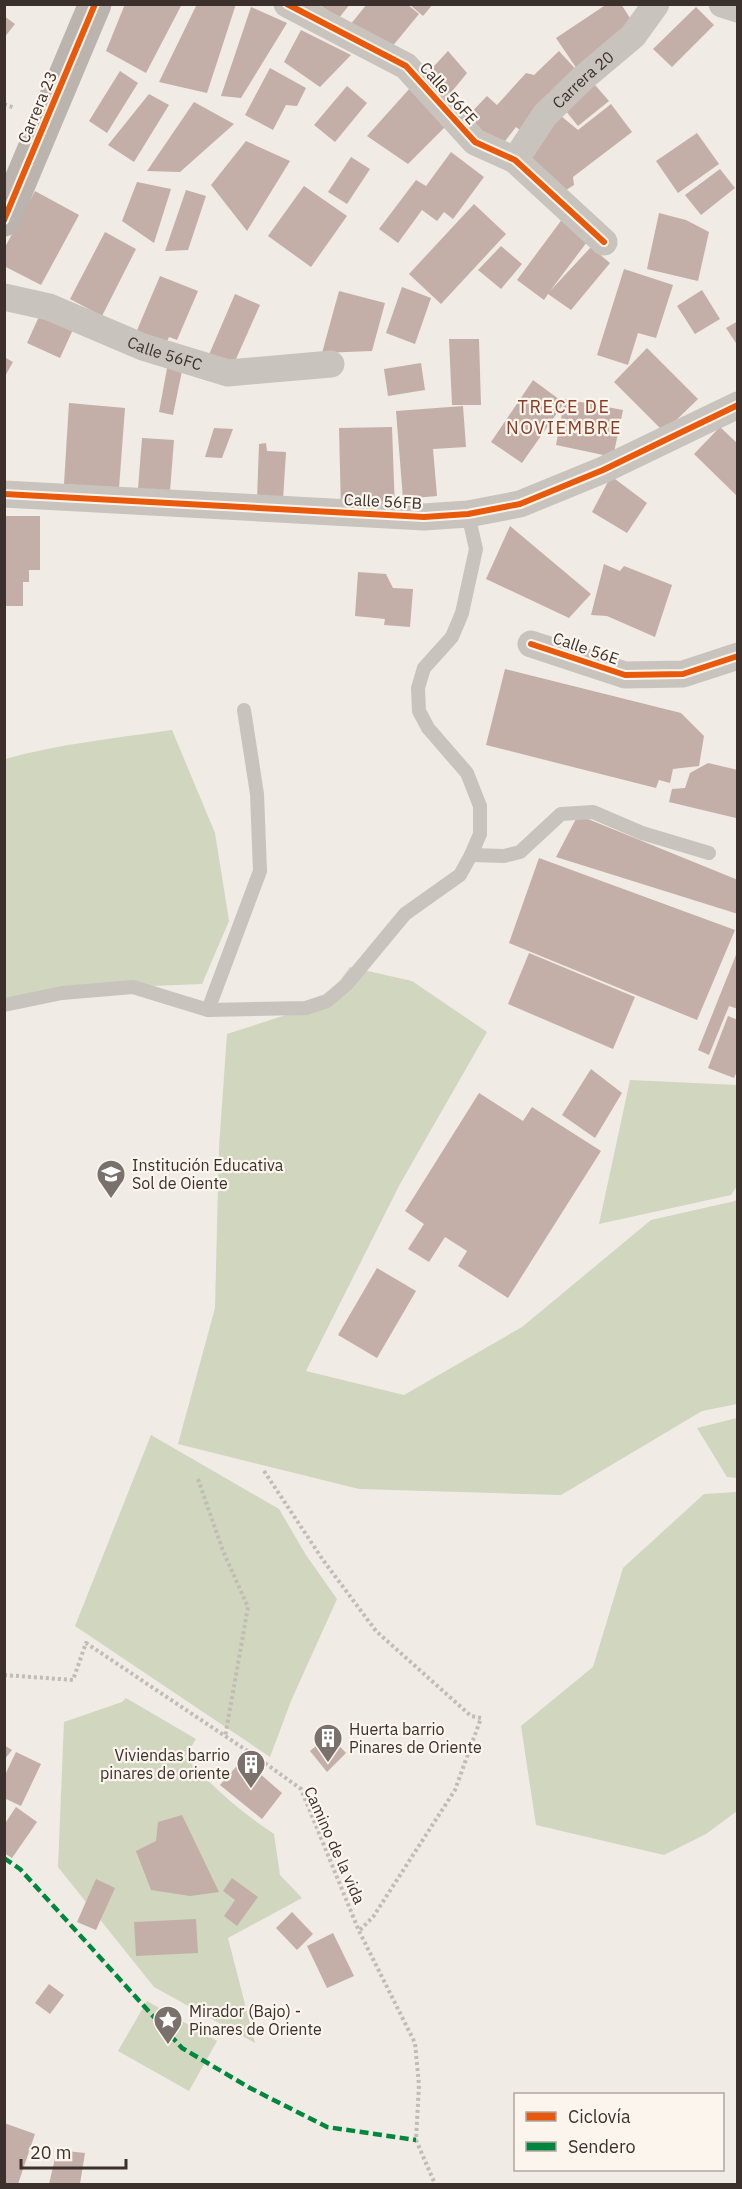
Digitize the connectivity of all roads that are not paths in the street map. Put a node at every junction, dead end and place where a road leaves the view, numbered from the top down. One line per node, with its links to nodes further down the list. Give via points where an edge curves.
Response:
1 (95, 4): 7 (street, Carrera 23)
2 (287, 4): 6 (street, Calle 56FE, via 406,66 475,142)
3 (656, 4): 6 (street, Carrera 20, via 633,36 545,115)
4 (722, 4): 5 (street)
5 (738, 9)
6 (515, 160): 8 (street, Calle 56FE)
7 (4, 220)
8 (604, 242)
9 (4, 297): 10 (street, Calle 56FC, via 49,308 143,347 228,373)
10 (331, 364)
11 (738, 405): 13 (street, Calle 56FB, via 603,470 520,504)
12 (4, 494): 13 (street, Calle 56FB, via 424,517)
13 (468, 514): 18 (lane, via 476,549 462,613 452,637 424,668 418,688 419,711 428,728 467,773 480,806 480,834)
14 (531, 644): 15 (street, Calle 56E, via 625,675 683,674)
15 (738, 656)
16 (244, 710): 20 (lane, via 256,794 260,871)
17 (709, 853): 18 (lane, via 642,833 593,812 561,814 520,852 504,856)
18 (471, 855): 20 (lane, via 460,874 405,914 347,984 327,1001 306,1008)
19 (4, 1005): 20 (lane, via 62,993 133,987)
20 (208, 1010)

